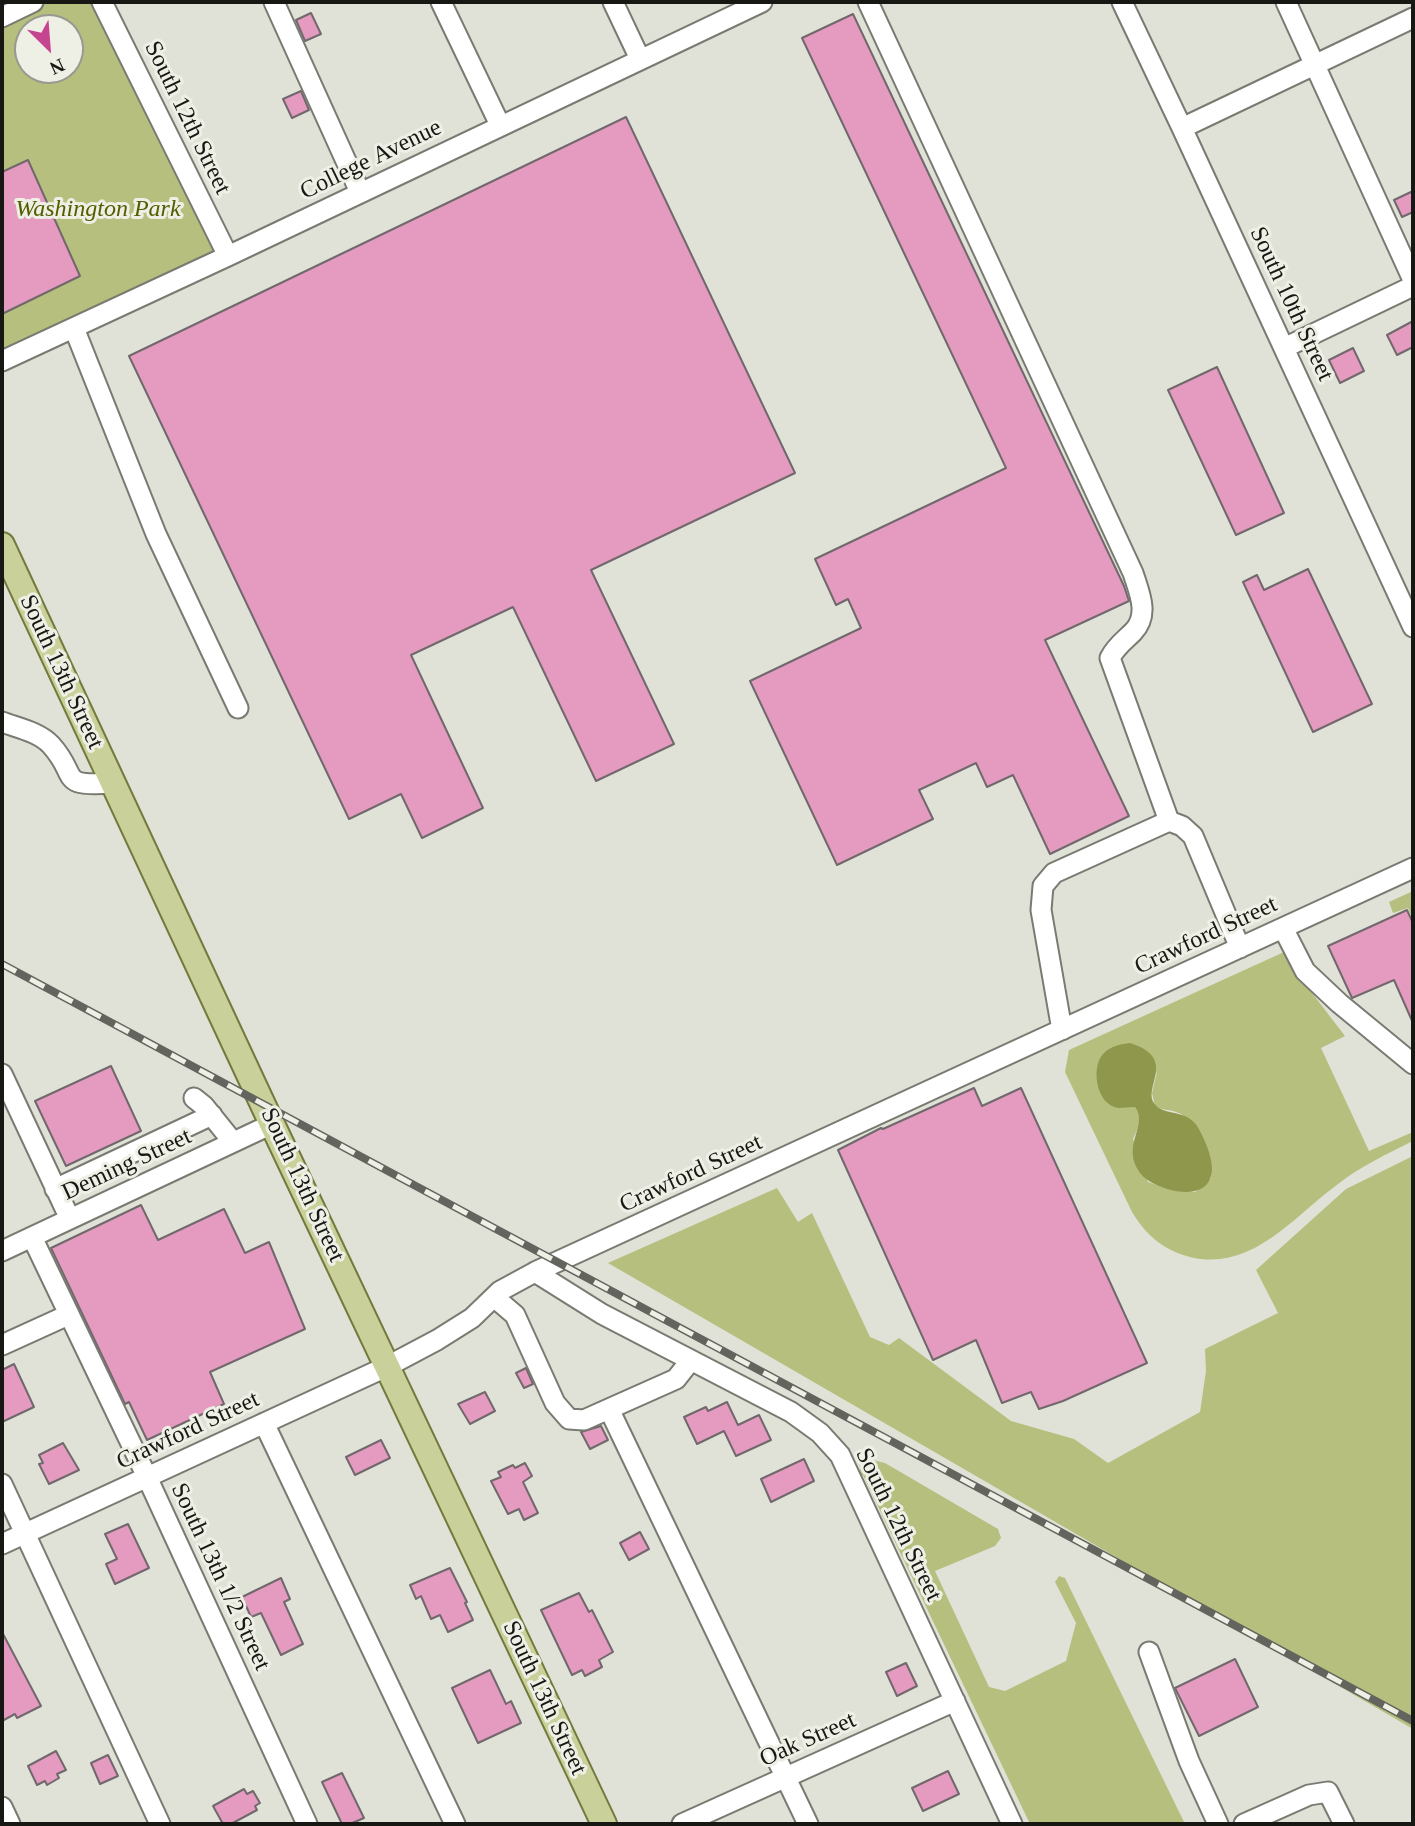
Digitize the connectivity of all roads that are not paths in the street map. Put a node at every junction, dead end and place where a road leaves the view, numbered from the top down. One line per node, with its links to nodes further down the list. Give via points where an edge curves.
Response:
1 (33, 2): 10 (street)
2 (102, 2): 17 (street, South 12th Street)
3 (274, 2): 16 (street)
4 (441, 2): 14 (street)
5 (613, 2): 12 (street)
6 (762, 2): 12 (street, College Avenue)
7 (868, 2): 28 (street, via 1133,573 1142,618 1110,658)
8 (1122, 2): 15 (street, South 10th Street)
9 (1286, 2): 13 (street)
10 (2, 17)
11 (1413, 18): 13 (street)
12 (640, 59): 14 (street, College Avenue)
13 (1316, 65): 15 (street); 18 (street)
14 (500, 125): 16 (street, College Avenue)
15 (1182, 128): 21 (street, South 10th Street)
16 (360, 192): 17 (street, College Avenue)
17 (228, 256): 20 (street, College Avenue)
18 (1413, 280)
19 (1413, 286): 21 (street)
20 (74, 328): 22 (street, College Avenue); 25 (street, via 156,534)
21 (1284, 348): 24 (street, South 10th Street)
22 (2, 361)
23 (2, 545): 27 (main road, South 13th Street)
24 (1413, 627)
25 (238, 708)
26 (2, 722): 27 (street, via 41,736 75,781)
27 (113, 783): 37 (main road, South 13th Street)
28 (1169, 821): 31 (street, via 1193,836); 32 (street, via 1054,873 1043,886 1041,910)
29 (1413, 868): 30 (street, Crawford Street)
30 (1283, 928): 31 (street, Crawford Street); 33 (street, via 1305,971)
31 (1240, 948): 32 (street, Crawford Street)
32 (1062, 1030): 43 (street, Crawford Street)
33 (1413, 1065)
34 (2, 1074): 39 (street)
35 (194, 1098): 36 (street)
36 (212, 1115): 38 (street); 39 (street)
37 (272, 1124): 38 (street, Deming Street); 48 (main road, South 13th Street)
38 (233, 1142): 40 (street, Deming Street)
39 (55, 1189): 40 (street)
40 (70, 1219): 41 (street, Deming Street)
41 (32, 1237): 42 (street, Deming Street); 45 (street, South 13th 1/2 Street)
42 (2, 1251)
43 (535, 1272): 44 (street, Crawford Street); 47 (street, South 12th Street, via 602,1314)
44 (494, 1297): 48 (street, Crawford Street, via 472,1318); 49 (street, via 515,1315 555,1403 569,1419 584,1420)
45 (68, 1315): 46 (street); 51 (street, South 13th 1/2 Street)
46 (2, 1345)
47 (691, 1360): 49 (street, via 676,1379); 56 (street, South 12th Street, via 791,1412 840,1455)
48 (388, 1366): 50 (street, Crawford Street); 63 (main road, South 13th Street)
49 (609, 1409): 57 (street)
50 (264, 1423): 51 (street, Crawford Street); 62 (street)
51 (147, 1477): 53 (street, Crawford Street); 61 (street, South 13th 1/2 Street)
52 (2, 1484): 53 (street)
53 (25, 1533): 54 (street, Crawford Street); 60 (street)
54 (2, 1544)
55 (1149, 1651): 67 (street, via 1189,1761)
56 (955, 1701): 57 (street, Oak Street); 66 (street, South 12th Street)
57 (785, 1778): 64 (street, Oak Street); 65 (street)
58 (2, 1807): 59 (street)
59 (10, 1824)
60 (160, 1824)
61 (307, 1824)
62 (455, 1824)
63 (604, 1824)
64 (682, 1824)
65 (808, 1824)
66 (1012, 1824)
67 (1218, 1824)
68 (1244, 1824): 69 (street, via 1309,1795 1328,1792)
69 (1344, 1824)

